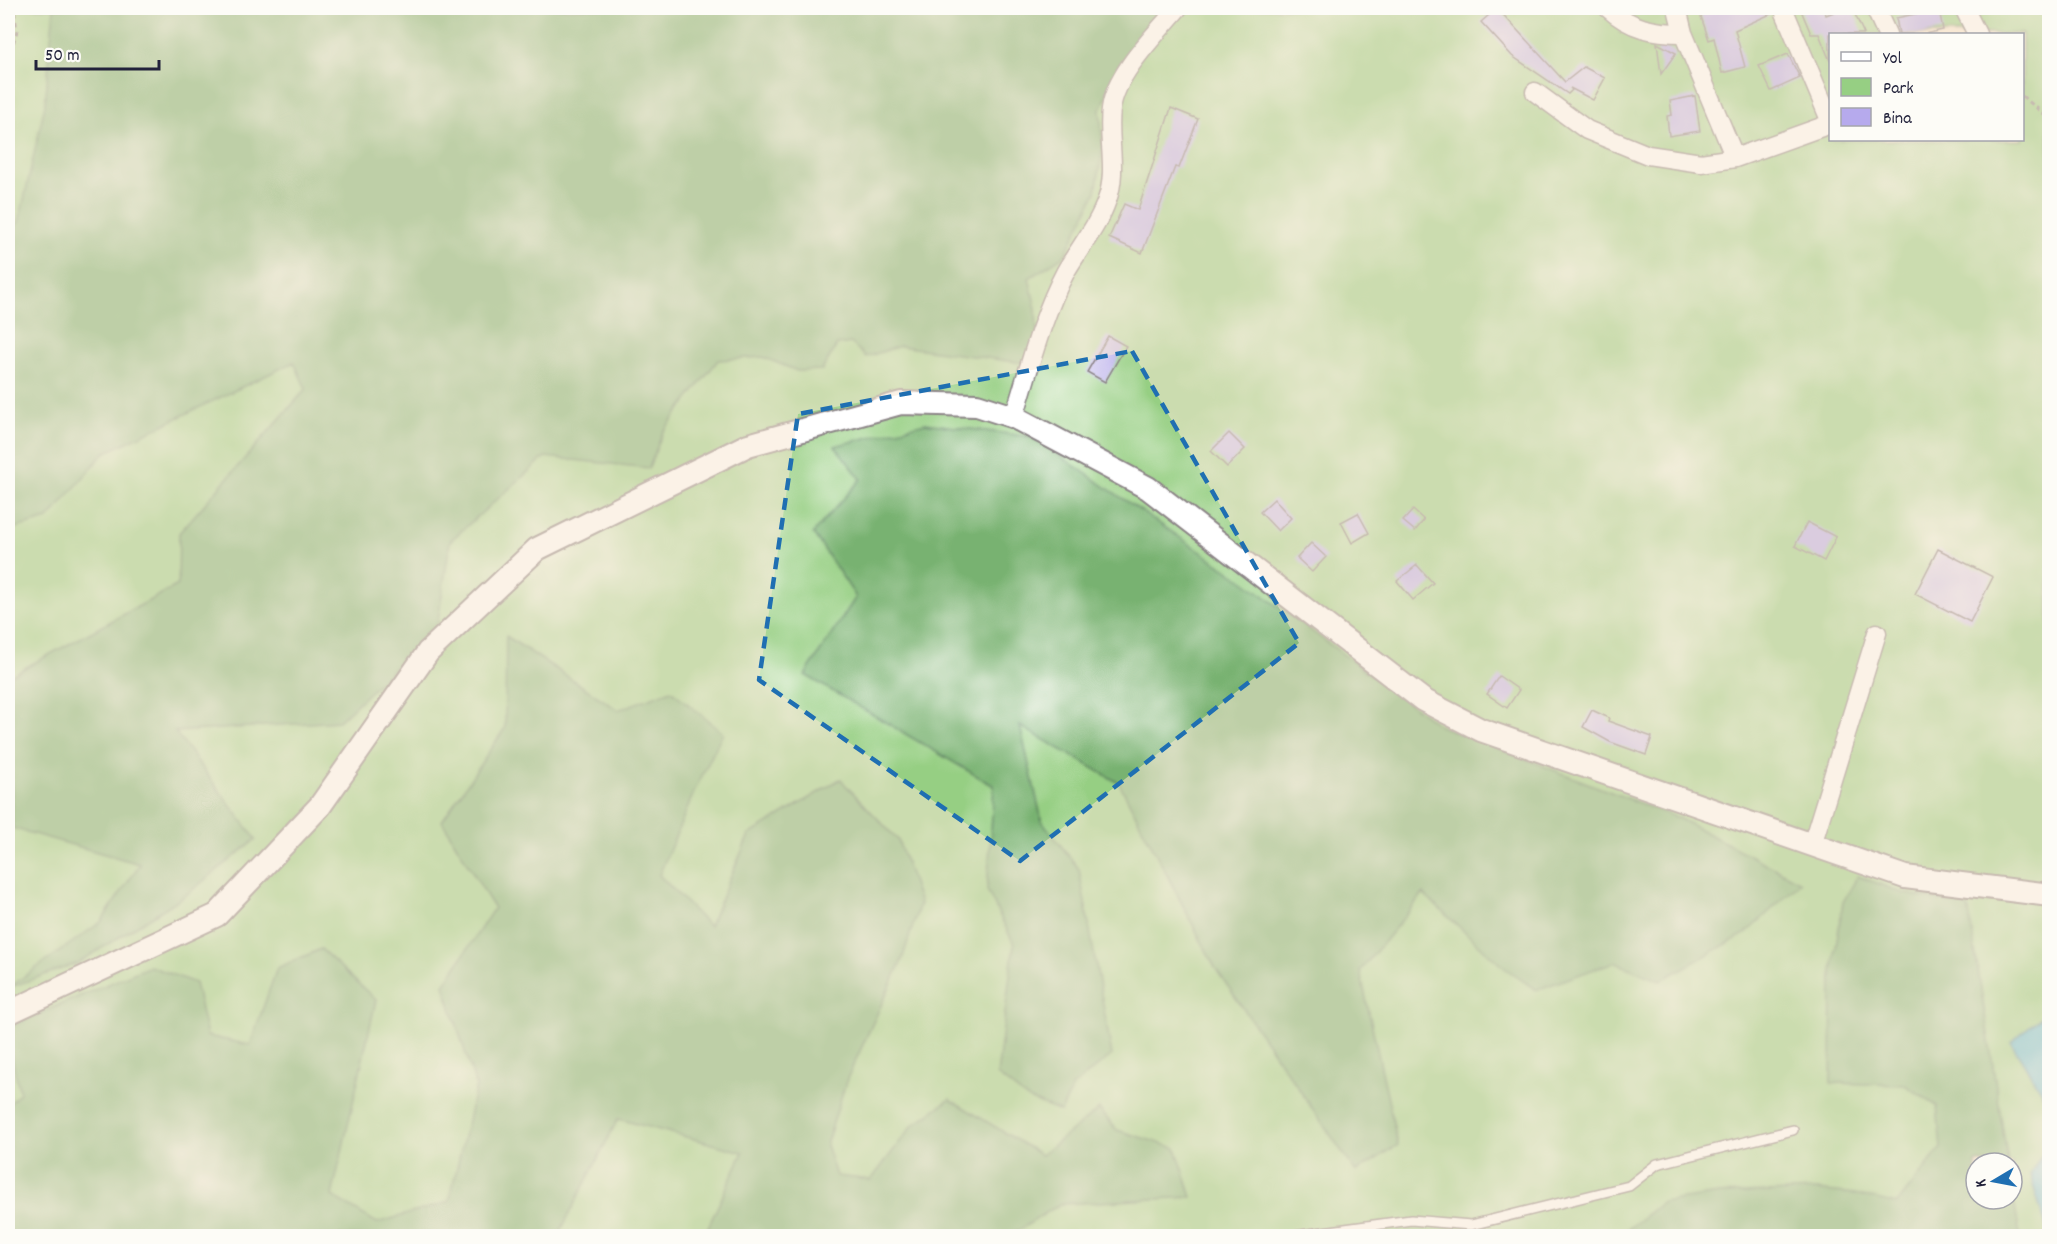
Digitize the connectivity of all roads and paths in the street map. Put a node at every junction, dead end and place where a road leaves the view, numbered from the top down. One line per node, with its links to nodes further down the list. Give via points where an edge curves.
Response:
1 (14, 8): 11 (path, via 17,31)
2 (1178, 8): 18 (street, via 1127,70 1111,108 1113,178 1107,201 1066,271)
3 (1608, 8): 8 (street, via 1653,33)
4 (1677, 8): 8 (street)
5 (1783, 8): 15 (street)
6 (1875, 8): 9 (street)
7 (1964, 8): 10 (street)
8 (1683, 33): 17 (street)
9 (1887, 33)
10 (1976, 33)
11 (8, 60)
12 (1534, 92): 17 (street, via 1587,130 1648,155 1701,163)
13 (2024, 98): 14 (path)
14 (2049, 119)
15 (1829, 120)
16 (1829, 122): 17 (street)
17 (1735, 158)
18 (1014, 417): 20 (street, via 1148,488 1423,700 1481,730); 22 (street, via 977,405 901,403 748,445 537,549 428,652 320,806 217,915)
19 (1877, 633): 20 (street)
20 (1812, 845): 21 (street, via 1905,877)
21 (2049, 895)
22 (8, 1012)
23 (1793, 1130): 24 (lane, via 1657,1164 1629,1186 1471,1225 1411,1220)
24 (1293, 1236)

